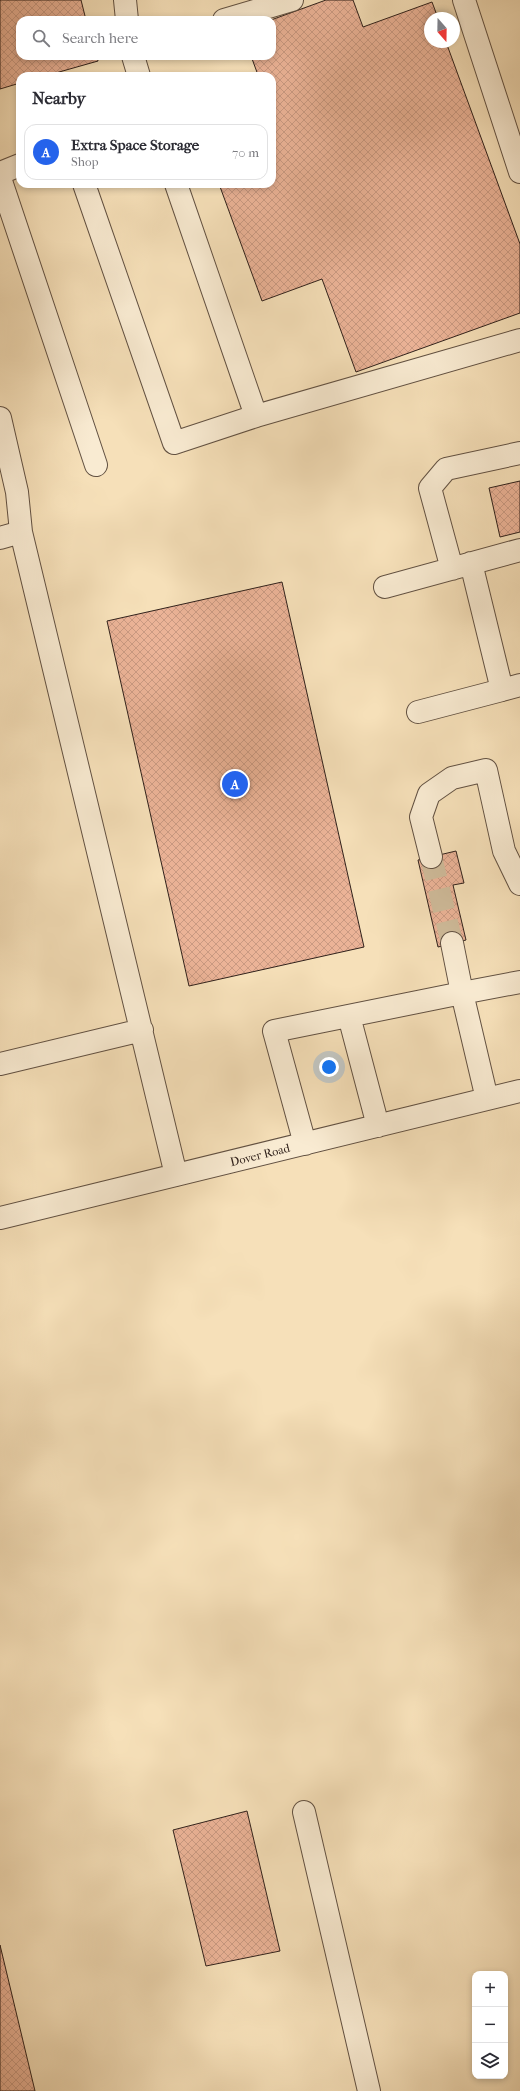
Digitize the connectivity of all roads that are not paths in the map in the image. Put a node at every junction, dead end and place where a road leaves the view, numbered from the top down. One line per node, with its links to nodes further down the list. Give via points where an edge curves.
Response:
1 (125, 0): 5 (street)
2 (292, 0): 4 (street)
3 (464, 0): 9 (street)
4 (231, 12)
5 (127, 16)
6 (134, 60): 7 (street)
7 (138, 72)
8 (16, 167): 10 (street)
9 (520, 172)
10 (0, 173)
11 (0, 178): 18 (street)
12 (85, 188): 15 (street, via 174,443)
13 (177, 188): 15 (street)
14 (520, 340): 15 (street)
15 (256, 416)
16 (0, 418): 19 (street, via 17,492)
17 (520, 452): 22 (street, via 446,469 430,488)
18 (96, 464)
19 (21, 532): 20 (street); 32 (street)
20 (0, 538)
21 (520, 550): 22 (street)
22 (461, 566): 23 (street); 24 (street)
23 (386, 587)
24 (511, 688): 25 (street)
25 (418, 712)
26 (431, 857): 27 (street, via 421,817 429,794 452,778 486,770 504,851)
27 (520, 884)
28 (452, 943): 30 (street)
29 (520, 982): 30 (street)
30 (462, 993): 31 (street); 35 (street)
31 (349, 1016): 36 (street); 37 (street, via 274,1031)
32 (142, 1030): 33 (street); 38 (street)
33 (0, 1064)
34 (520, 1092): 35 (street, Dover Road)
35 (487, 1099): 36 (street, Dover Road)
36 (378, 1126): 37 (street, Dover Road)
37 (305, 1144): 38 (street, Dover Road)
38 (176, 1175): 39 (street, Dover Road)
39 (0, 1218)
40 (304, 1812): 41 (street)
41 (369, 2091)

